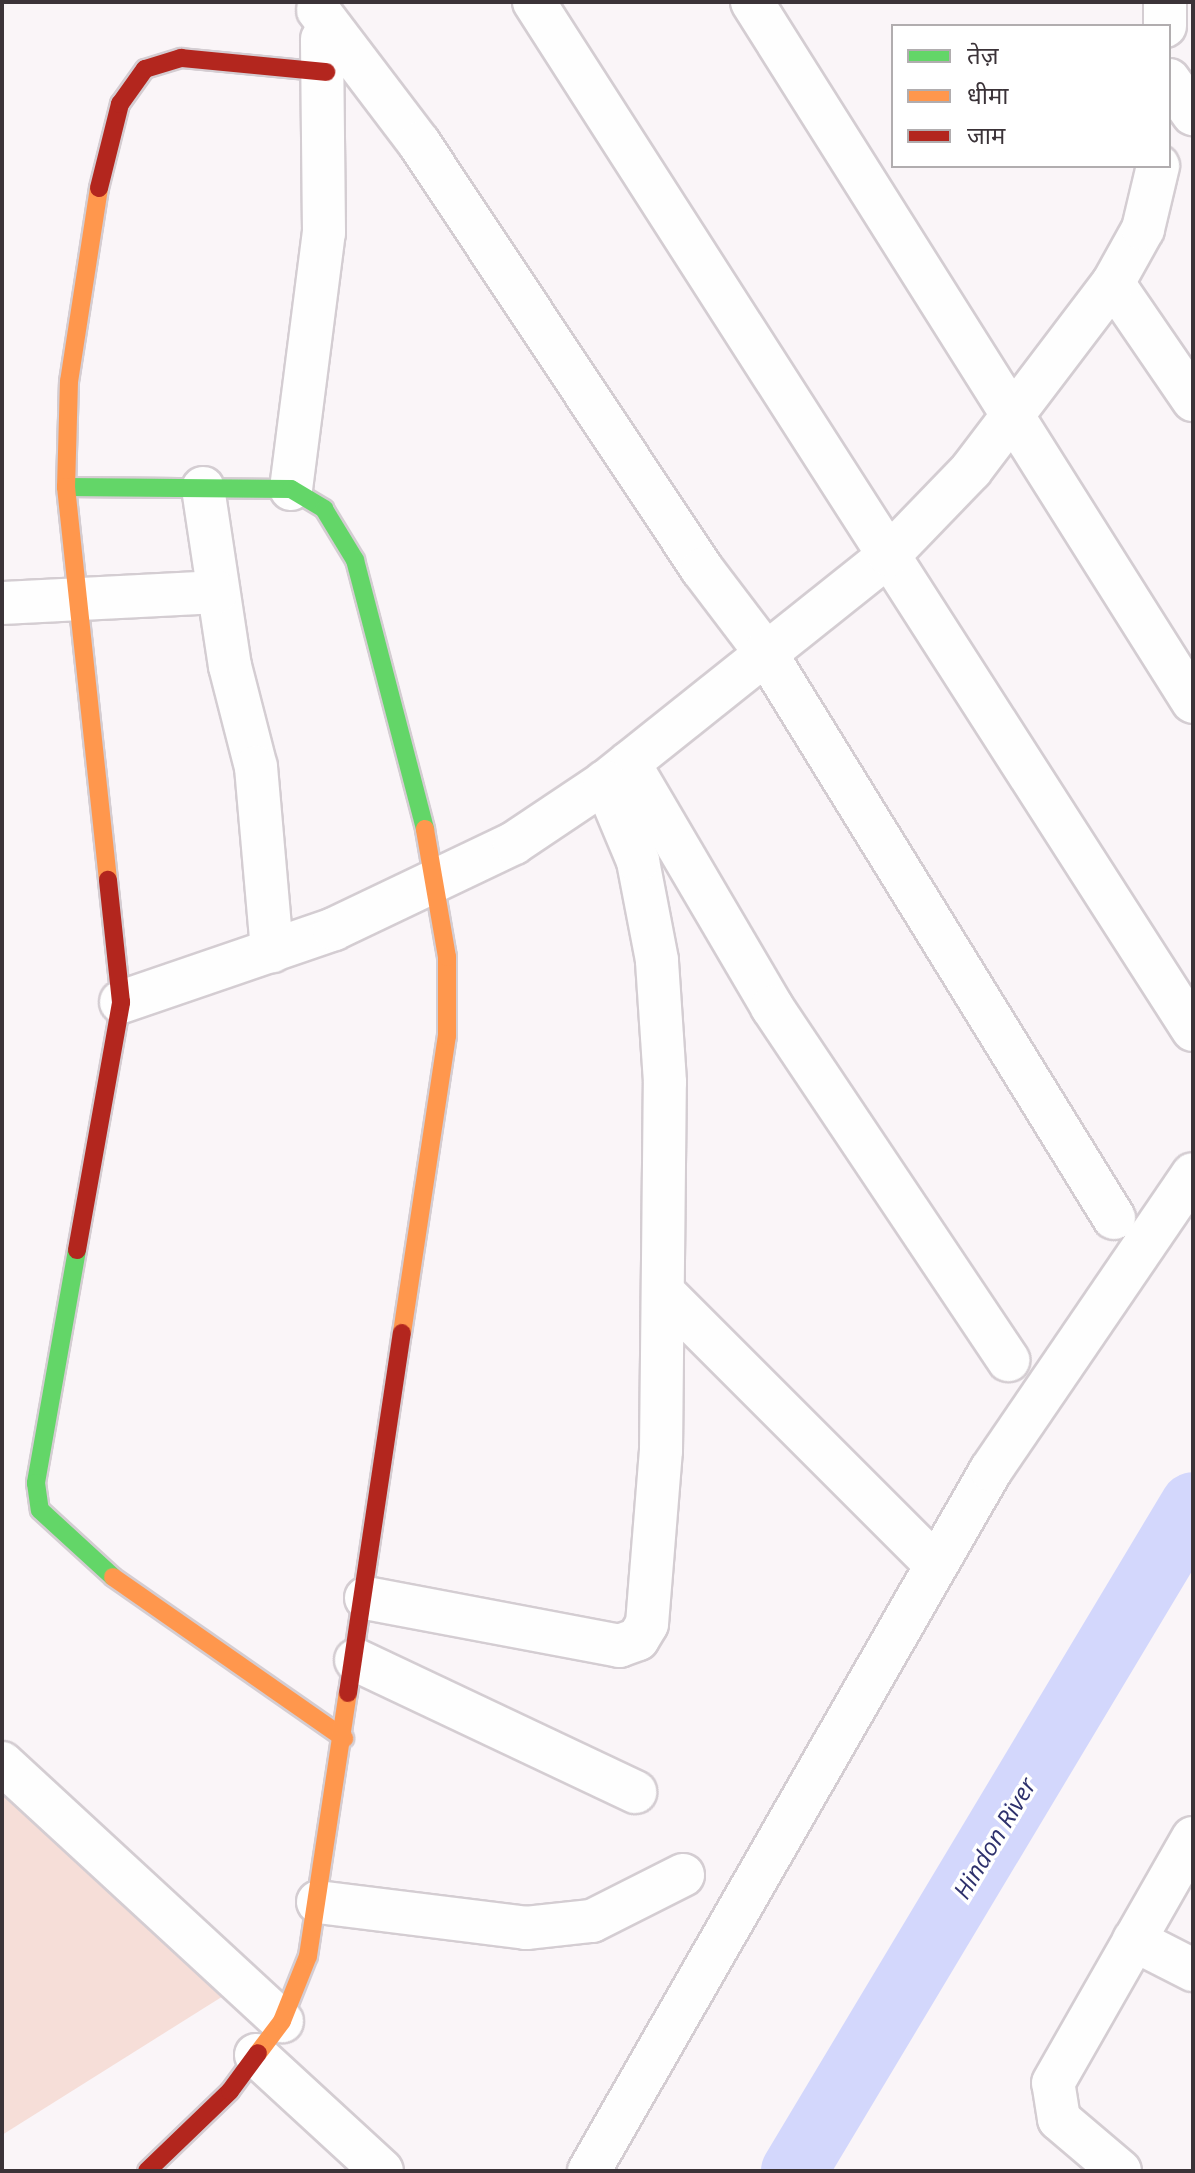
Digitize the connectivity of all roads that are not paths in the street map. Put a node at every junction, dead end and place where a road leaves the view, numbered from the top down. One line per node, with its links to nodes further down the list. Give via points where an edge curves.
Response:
1 (534, 2): 16 (street)
2 (752, 2): 12 (street)
3 (1165, 2): 5 (street)
4 (317, 6): 6 (street); 20 (street, via 419,143 702,569)
5 (1165, 24)
6 (326, 72): 13 (street, via 181,58 145,69 120,104 105,146 69,381); 15 (street, via 324,233)
7 (1171, 83): 8 (street)
8 (1193, 114)
9 (1158, 168): 10 (street, via 1143,229)
10 (1113, 283): 11 (street); 12 (street)
11 (1193, 400)
12 (1016, 414): 16 (street); 21 (street)
13 (66, 487): 14 (street); 18 (street)
14 (203, 488): 15 (street); 17 (street)
15 (291, 489): 23 (street, via 324,509 355,560)
16 (889, 555): 20 (street); 26 (street)
17 (217, 592): 18 (street); 24 (street, via 256,767)
18 (78, 598): 19 (street); 25 (street)
19 (2, 603)
20 (765, 652): 22 (street); 28 (street)
21 (1193, 702)
22 (617, 772): 23 (street, via 514,843); 29 (street, via 657,960 665,1082); 30 (street)
23 (438, 878): 24 (street, via 334,929); 32 (street, via 447,1036)
24 (272, 951): 25 (street)
25 (121, 1002): 34 (street, via 36,1483 40,1510 152,1609)
26 (1193, 1030)
27 (1193, 1174): 31 (street, via 1102,1300)
28 (1114, 1218)
29 (665, 1294): 31 (street); 32 (street, via 661,1451 647,1624 638,1639 619,1646)
30 (1008, 1360)
31 (936, 1565): 46 (street)
32 (366, 1598): 33 (street)
33 (356, 1660): 34 (street); 36 (street)
34 (344, 1738): 39 (street)
35 (2, 1763): 42 (street)
36 (635, 1792)
37 (1193, 1838): 40 (street)
38 (683, 1875): 39 (street, via 592,1921 526,1928)
39 (318, 1902): 42 (street, via 308,1956)
40 (1134, 1940): 41 (street); 47 (street, via 1053,2083 1059,2119)
41 (1193, 1970)
42 (282, 2021): 43 (street)
43 (256, 2055): 44 (street, via 180,2145); 45 (street)
44 (147, 2171)
45 (382, 2171)
46 (589, 2171)
47 (1120, 2171)

